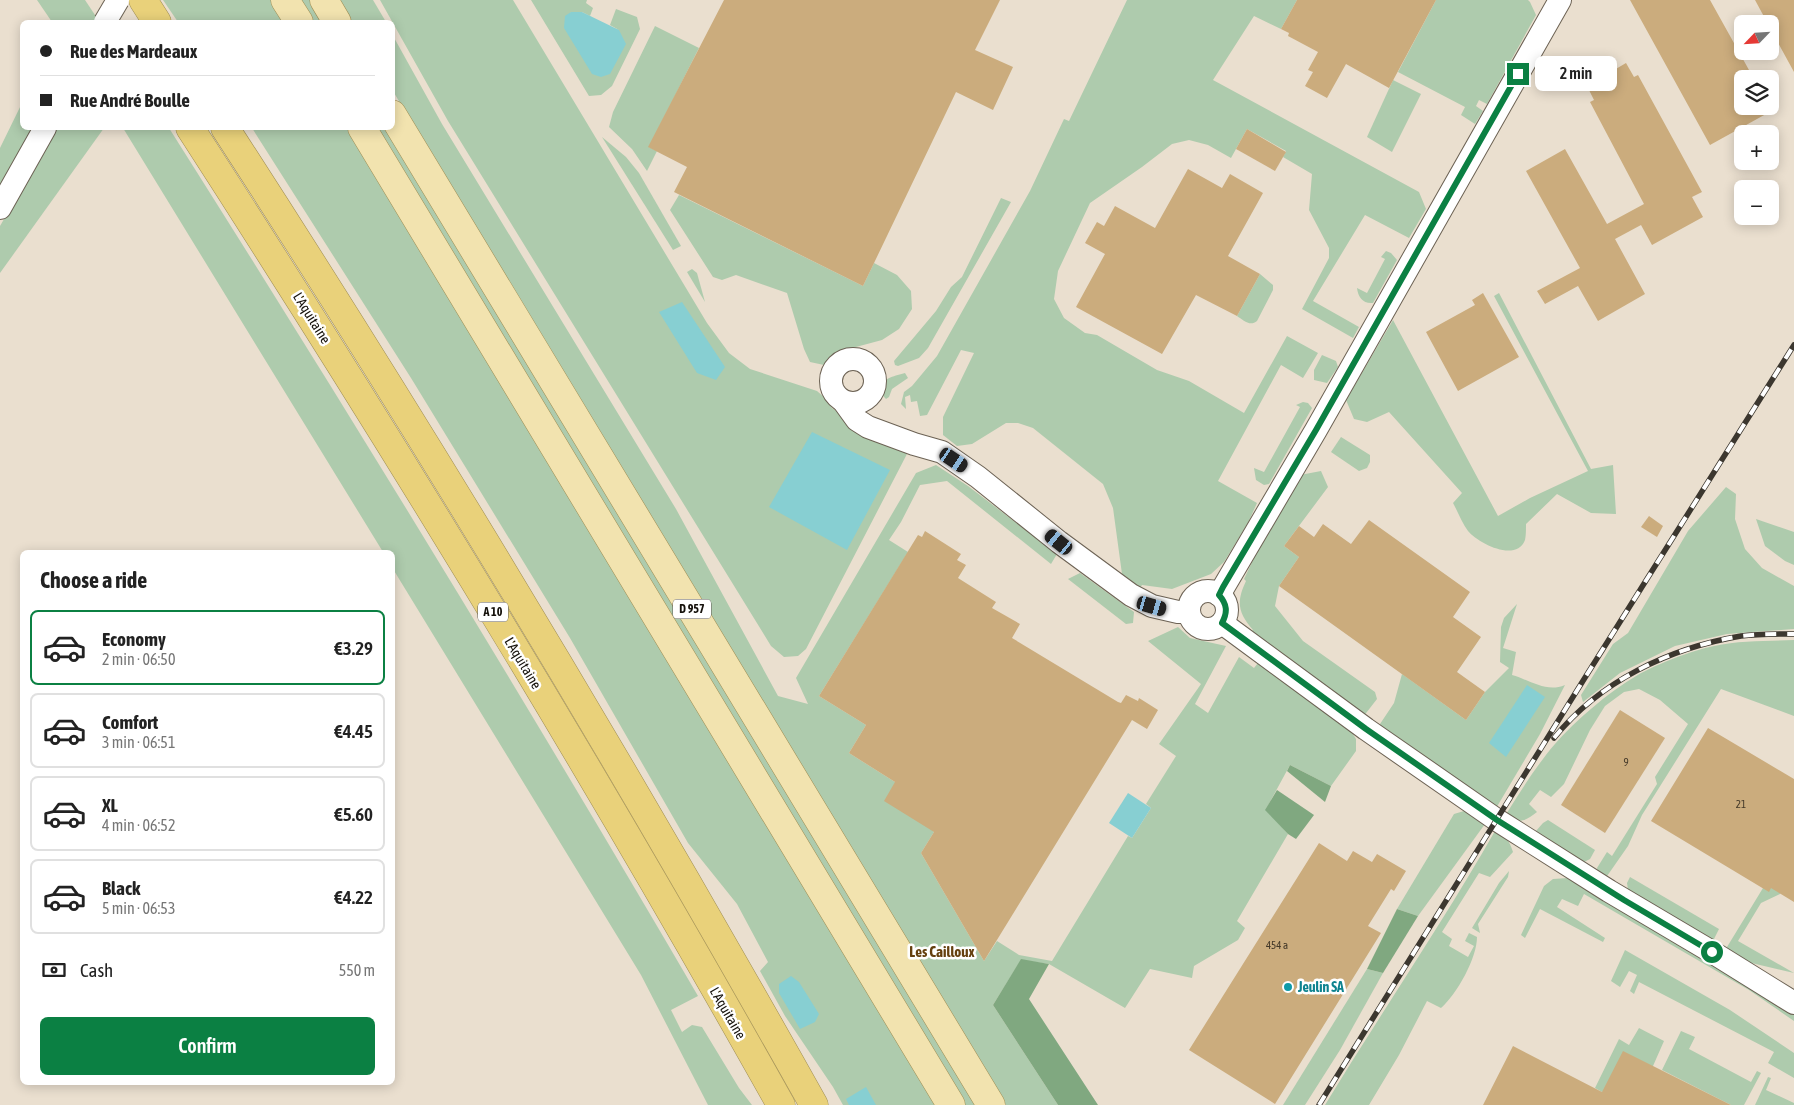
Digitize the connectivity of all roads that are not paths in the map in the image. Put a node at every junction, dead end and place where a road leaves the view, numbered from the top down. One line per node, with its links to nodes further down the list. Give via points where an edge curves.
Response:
1 (108, 0): 8 (highway)
2 (118, 0): 7 (street, bridge)
3 (143, 0): 9 (highway)
4 (285, 0): 10 (main road)
5 (324, 0): 11 (main road)
6 (1560, 0): 19 (street)
7 (106, 20)
8 (121, 20)
9 (156, 20)
10 (298, 20)
11 (336, 20)
12 (395, 119): 26 (main road, D 957)
13 (45, 130): 17 (street)
14 (191, 130): 23 (highway, L'Aquitaine / A 10, via 459,557)
15 (226, 130): 24 (highway, L'Aquitaine / A 10, via 539,632)
16 (363, 130): 25 (main road, D 957)
17 (0, 208)
18 (854, 401): 20 (street, via 857,420 942,452 1131,595 1159,608)
19 (1219, 595): 20 (street, via 1207,591 1196,595); 21 (street, via 1226,611)
20 (1188, 612): 21 (street, via 1192,622 1202,628 1213,629)
21 (1222, 623): 22 (street, via 1497,820)
22 (1791, 1000)
23 (781, 1105)
24 (814, 1105)
25 (951, 1105)
26 (990, 1105)

